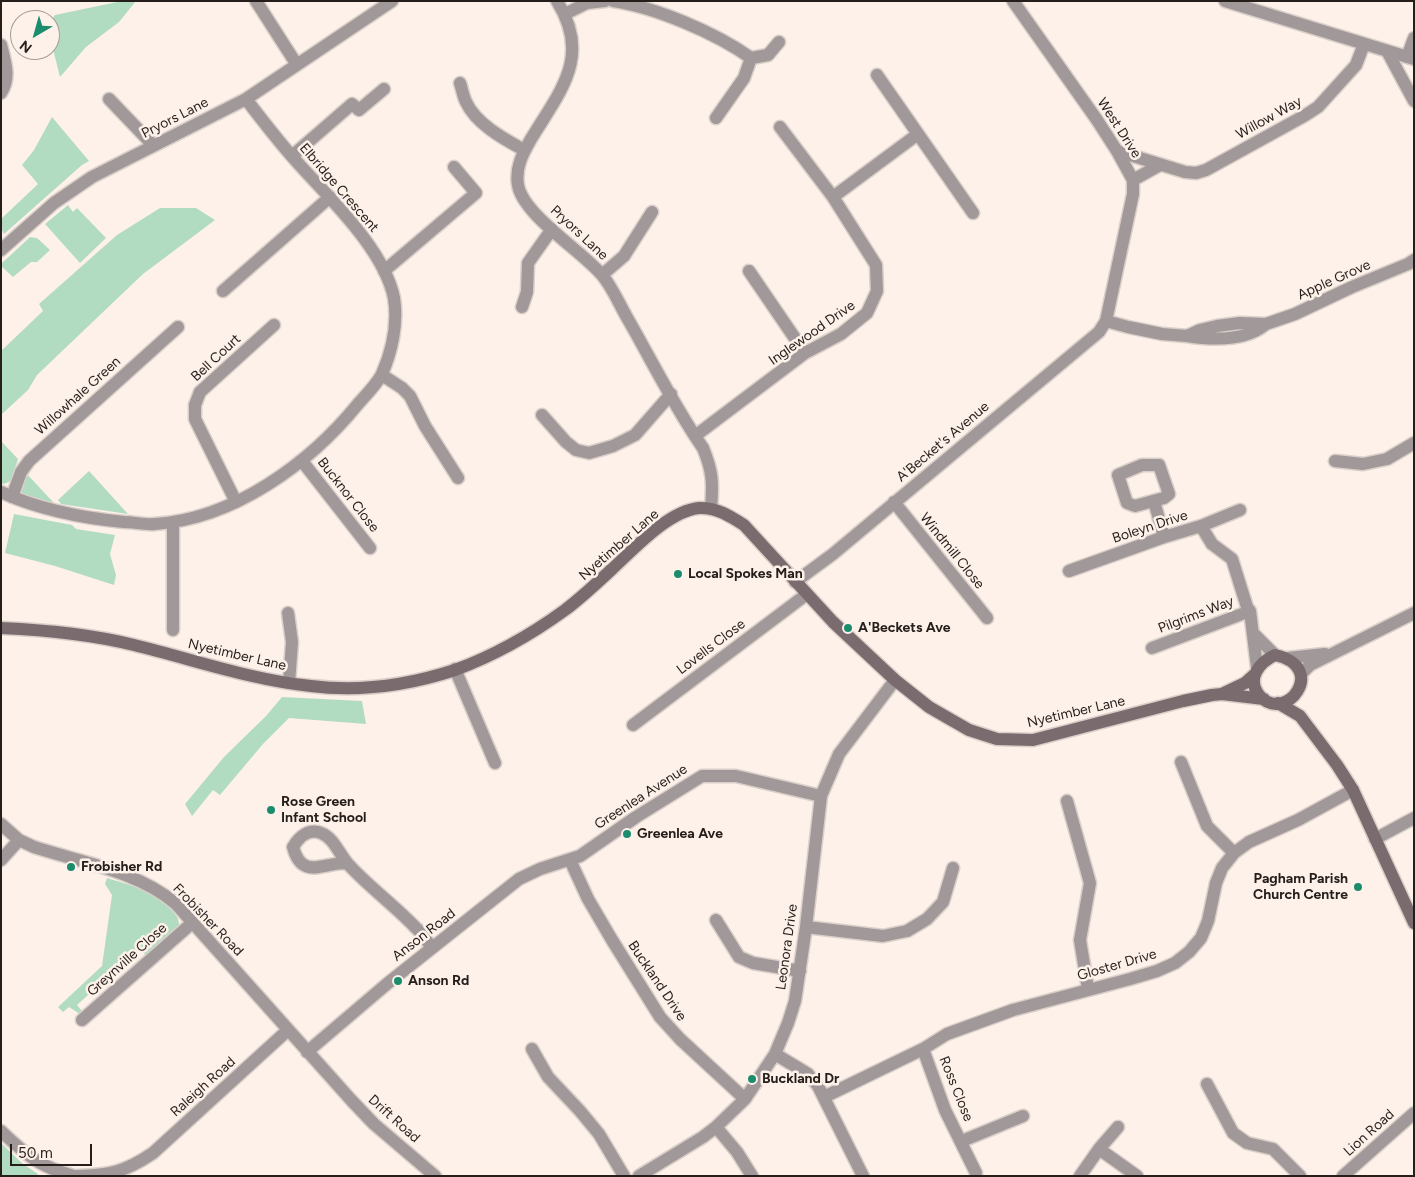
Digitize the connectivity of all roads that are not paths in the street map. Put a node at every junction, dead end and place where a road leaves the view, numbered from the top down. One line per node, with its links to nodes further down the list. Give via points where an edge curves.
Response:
1 (256, 1): 16 (street)
2 (392, 1): 16 (street, Pryors Lane)
3 (557, 1): 8 (street, Pryors Lane)
4 (605, 1): 8 (street, via 587,3)
5 (613, 1): 14 (street, via 646,8 697,28 731,44)
6 (1013, 1): 29 (street, West Drive)
7 (1229, 2): 11 (street)
8 (565, 14): 28 (street, Pryors Lane, via 572,37 573,57 568,76)
9 (1414, 38): 15 (street)
10 (779, 42): 14 (street, via 768,55)
11 (1364, 44): 13 (street); 31 (street, Willow Way, via 1356,65 1318,107 1304,116 1206,170 1185,172)
12 (1, 45): 21 (street, via 6,66 6,86)
13 (1387, 51): 15 (street); 20 (street)
14 (751, 58): 24 (street, via 744,78)
15 (1410, 58)
16 (297, 65): 23 (street, Pryors Lane)
17 (877, 75): 26 (street)
18 (460, 83): 28 (street, via 467,104 482,122)
19 (384, 89): 30 (street, via 359,110 352,104)
20 (1412, 92)
21 (1, 93)
22 (109, 99): 27 (street)
23 (246, 99): 27 (street, Pryors Lane); 30 (street, Elbridge Crescent)
24 (716, 118)
25 (780, 127): 35 (street, Inglewood Drive)
26 (918, 134): 35 (street); 37 (street)
27 (153, 145): 39 (street, Pryors Lane, via 92,177 54,203)
28 (524, 150): 38 (street, Pryors Lane, via 518,165 520,191 530,207)
29 (1117, 151): 31 (street, Willow Way); 33 (street, West Drive)
30 (292, 156): 34 (street, Elbridge Crescent)
31 (1160, 165): 33 (street)
32 (454, 167): 41 (street, via 476,192)
33 (1133, 180): 46 (street, West Drive, via 1133,194)
34 (330, 197): 41 (street, Elbridge Crescent, via 367,241); 44 (street)
35 (833, 197): 49 (street, Inglewood Drive, via 876,265 877,291 868,313 841,334)
36 (652, 212): 43 (street, via 624,256)
37 (973, 213)
38 (552, 229): 43 (street, Pryors Lane); 45 (street, via 528,263 527,292)
39 (1, 250)
40 (1414, 260): 46 (street, Apple Grove, via 1266,324 1217,326 1187,336 1162,334)
41 (384, 271): 50 (street, Elbridge Crescent, via 394,298 395,330)
42 (749, 271): 49 (street)
43 (602, 275): 51 (street, Pryors Lane)
44 (223, 291)
45 (522, 307)
46 (1106, 321): 61 (street, A'Becket's Avenue, via 1099,332)
47 (274, 325): 60 (street, Bell Court, via 200,392 196,405 195,419)
48 (178, 327): 58 (street, Willowhale Green, via 29,461)
49 (806, 353): 53 (street, Inglewood Drive)
50 (382, 375): 55 (street, Elbridge Crescent, via 352,412); 57 (street, via 410,396)
51 (671, 394): 52 (street, via 635,435 614,446 589,453 576,450 566,442); 53 (street, Pryors Lane)
52 (542, 415)
53 (695, 436): 62 (street, Pryors Lane, via 711,469)
54 (1414, 443): 56 (street, via 1379,461 1363,464)
55 (302, 461): 60 (street, Elbridge Crescent); 67 (street, Bucknor Close)
56 (1334, 461)
57 (458, 478)
58 (7, 495): 64 (street, Elbridge Crescent, via 85,517 154,524)
59 (1154, 501): 66 (street)
60 (236, 502): 64 (street, Elbridge Crescent, via 205,515)
61 (894, 502): 69 (street, A'Becket's Avenue); 74 (street, Windmill Close)
62 (711, 509): 69 (street, Nyetimber Lane, via 744,524); 82 (street, Nyetimber Lane, via 698,508 665,523 563,611 504,647)
63 (1240, 510): 65 (street, Boleyn Drive)
64 (172, 522): 76 (street)
65 (1201, 526): 66 (street, Boleyn Drive); 71 (street, via 1212,544 1232,559)
66 (1164, 537): 68 (street, Boleyn Drive)
67 (370, 548)
68 (1069, 571)
69 (796, 582): 70 (street, Nyetimber Lane)
70 (807, 594): 85 (street, Nyetimber Lane); 92 (street, Lovells Close)
71 (1250, 611): 77 (street); 78 (street, Pilgrims Way)
72 (288, 613): 86 (street, via 292,642)
73 (1414, 613): 79 (street)
74 (987, 618)
75 (1, 628): 86 (street, Nyetimber Lane, via 93,636)
76 (173, 630)
77 (1254, 634): 80 (street); 83 (street)
78 (1152, 648)
79 (1335, 652): 81 (street); 84 (street, via 1310,665)
80 (1275, 655): 81 (street); 83 (street, via 1262,662)
81 (1288, 658): 84 (street)
82 (455, 669): 86 (street, Nyetimber Lane, via 389,686 346,688); 94 (street)
83 (1256, 671): 87 (street, Nyetimber Lane, via 1245,683); 89 (street, via 1255,688)
84 (1301, 674): 88 (street)
85 (895, 680): 87 (street, Nyetimber Lane, via 948,718 969,730 997,739 1033,740); 96 (street, Leonora Drive, via 839,754)
86 (289, 683)
87 (1222, 694): 89 (street, Nyetimber Lane)
88 (1296, 694): 90 (street); 91 (street)
89 (1264, 699): 90 (street)
90 (1278, 704): 91 (street)
91 (1300, 716): 95 (street)
92 (633, 725)
93 (1181, 762): 102 (street, via 1206,826)
94 (495, 763)
95 (1353, 790): 100 (street); 102 (street, Gloster Drive, via 1249,842)
96 (821, 796): 104 (street, Greenlea Avenue, via 736,776 702,776); 110 (street, Leonora Drive)
97 (1067, 801): 113 (street, via 1090,883 1080,940)
98 (1414, 818): 100 (street)
99 (1, 824): 101 (street, Frobisher Road)
100 (1376, 839): 109 (street)
101 (19, 840): 103 (street); 108 (street, Frobisher Road, via 148,885 166,896)
102 (1234, 853): 113 (street, Gloster Drive, via 1216,882 1202,938 1189,952 1157,971)
103 (1, 860)
104 (570, 860): 111 (street, Anson Road, via 519,879); 123 (street, Buckland Drive, via 588,899 660,1017)
105 (347, 864): 111 (street, via 416,927)
106 (953, 868): 110 (street, via 943,902 927,920 907,931 883,936)
107 (716, 920): 112 (street, via 739,956 753,963)
108 (192, 923): 114 (street, Greynville Close); 115 (street, Frobisher Road)
109 (1414, 923)
110 (806, 927): 112 (street, Leonora Drive)
111 (432, 948): 118 (street, Anson Road)
112 (800, 970): 119 (street, Leonora Drive, via 795,1000)
113 (1088, 989): 117 (street, Gloster Drive, via 947,1034)
114 (82, 1020)
115 (288, 1030): 118 (street, Frobisher Road); 132 (street, Raleigh Road, via 135,1165 119,1172)
116 (532, 1049): 134 (street, via 548,1077 599,1134)
117 (923, 1049): 122 (street, Gloster Drive); 129 (street, Ross Close, via 945,1110)
118 (307, 1052): 120 (street, Frobisher Road)
119 (775, 1054): 122 (street, via 808,1074); 123 (street, Leonora Drive)
120 (335, 1082): 133 (street, Drift Road, via 374,1124)
121 (1206, 1084): 140 (street, via 1232,1133 1247,1143 1272,1149)
122 (824, 1097): 137 (street)
123 (745, 1098): 126 (street, Leonora Drive)
124 (1414, 1113): 141 (street, Lion Road)
125 (1023, 1116): 129 (street, Ross Close)
126 (716, 1127): 135 (street, Leonora Drive); 136 (street)
127 (1118, 1127): 130 (street)
128 (1, 1131): 132 (street, Raleigh Road, via 39,1163)
129 (962, 1141): 131 (street, Ross Close)
130 (1099, 1149): 138 (street); 139 (street)
131 (976, 1173)
132 (76, 1176)
133 (435, 1176)
134 (624, 1176)
135 (640, 1176)
136 (752, 1176)
137 (863, 1176)
138 (1080, 1176)
139 (1137, 1176)
140 (1300, 1176)
141 (1343, 1176)

